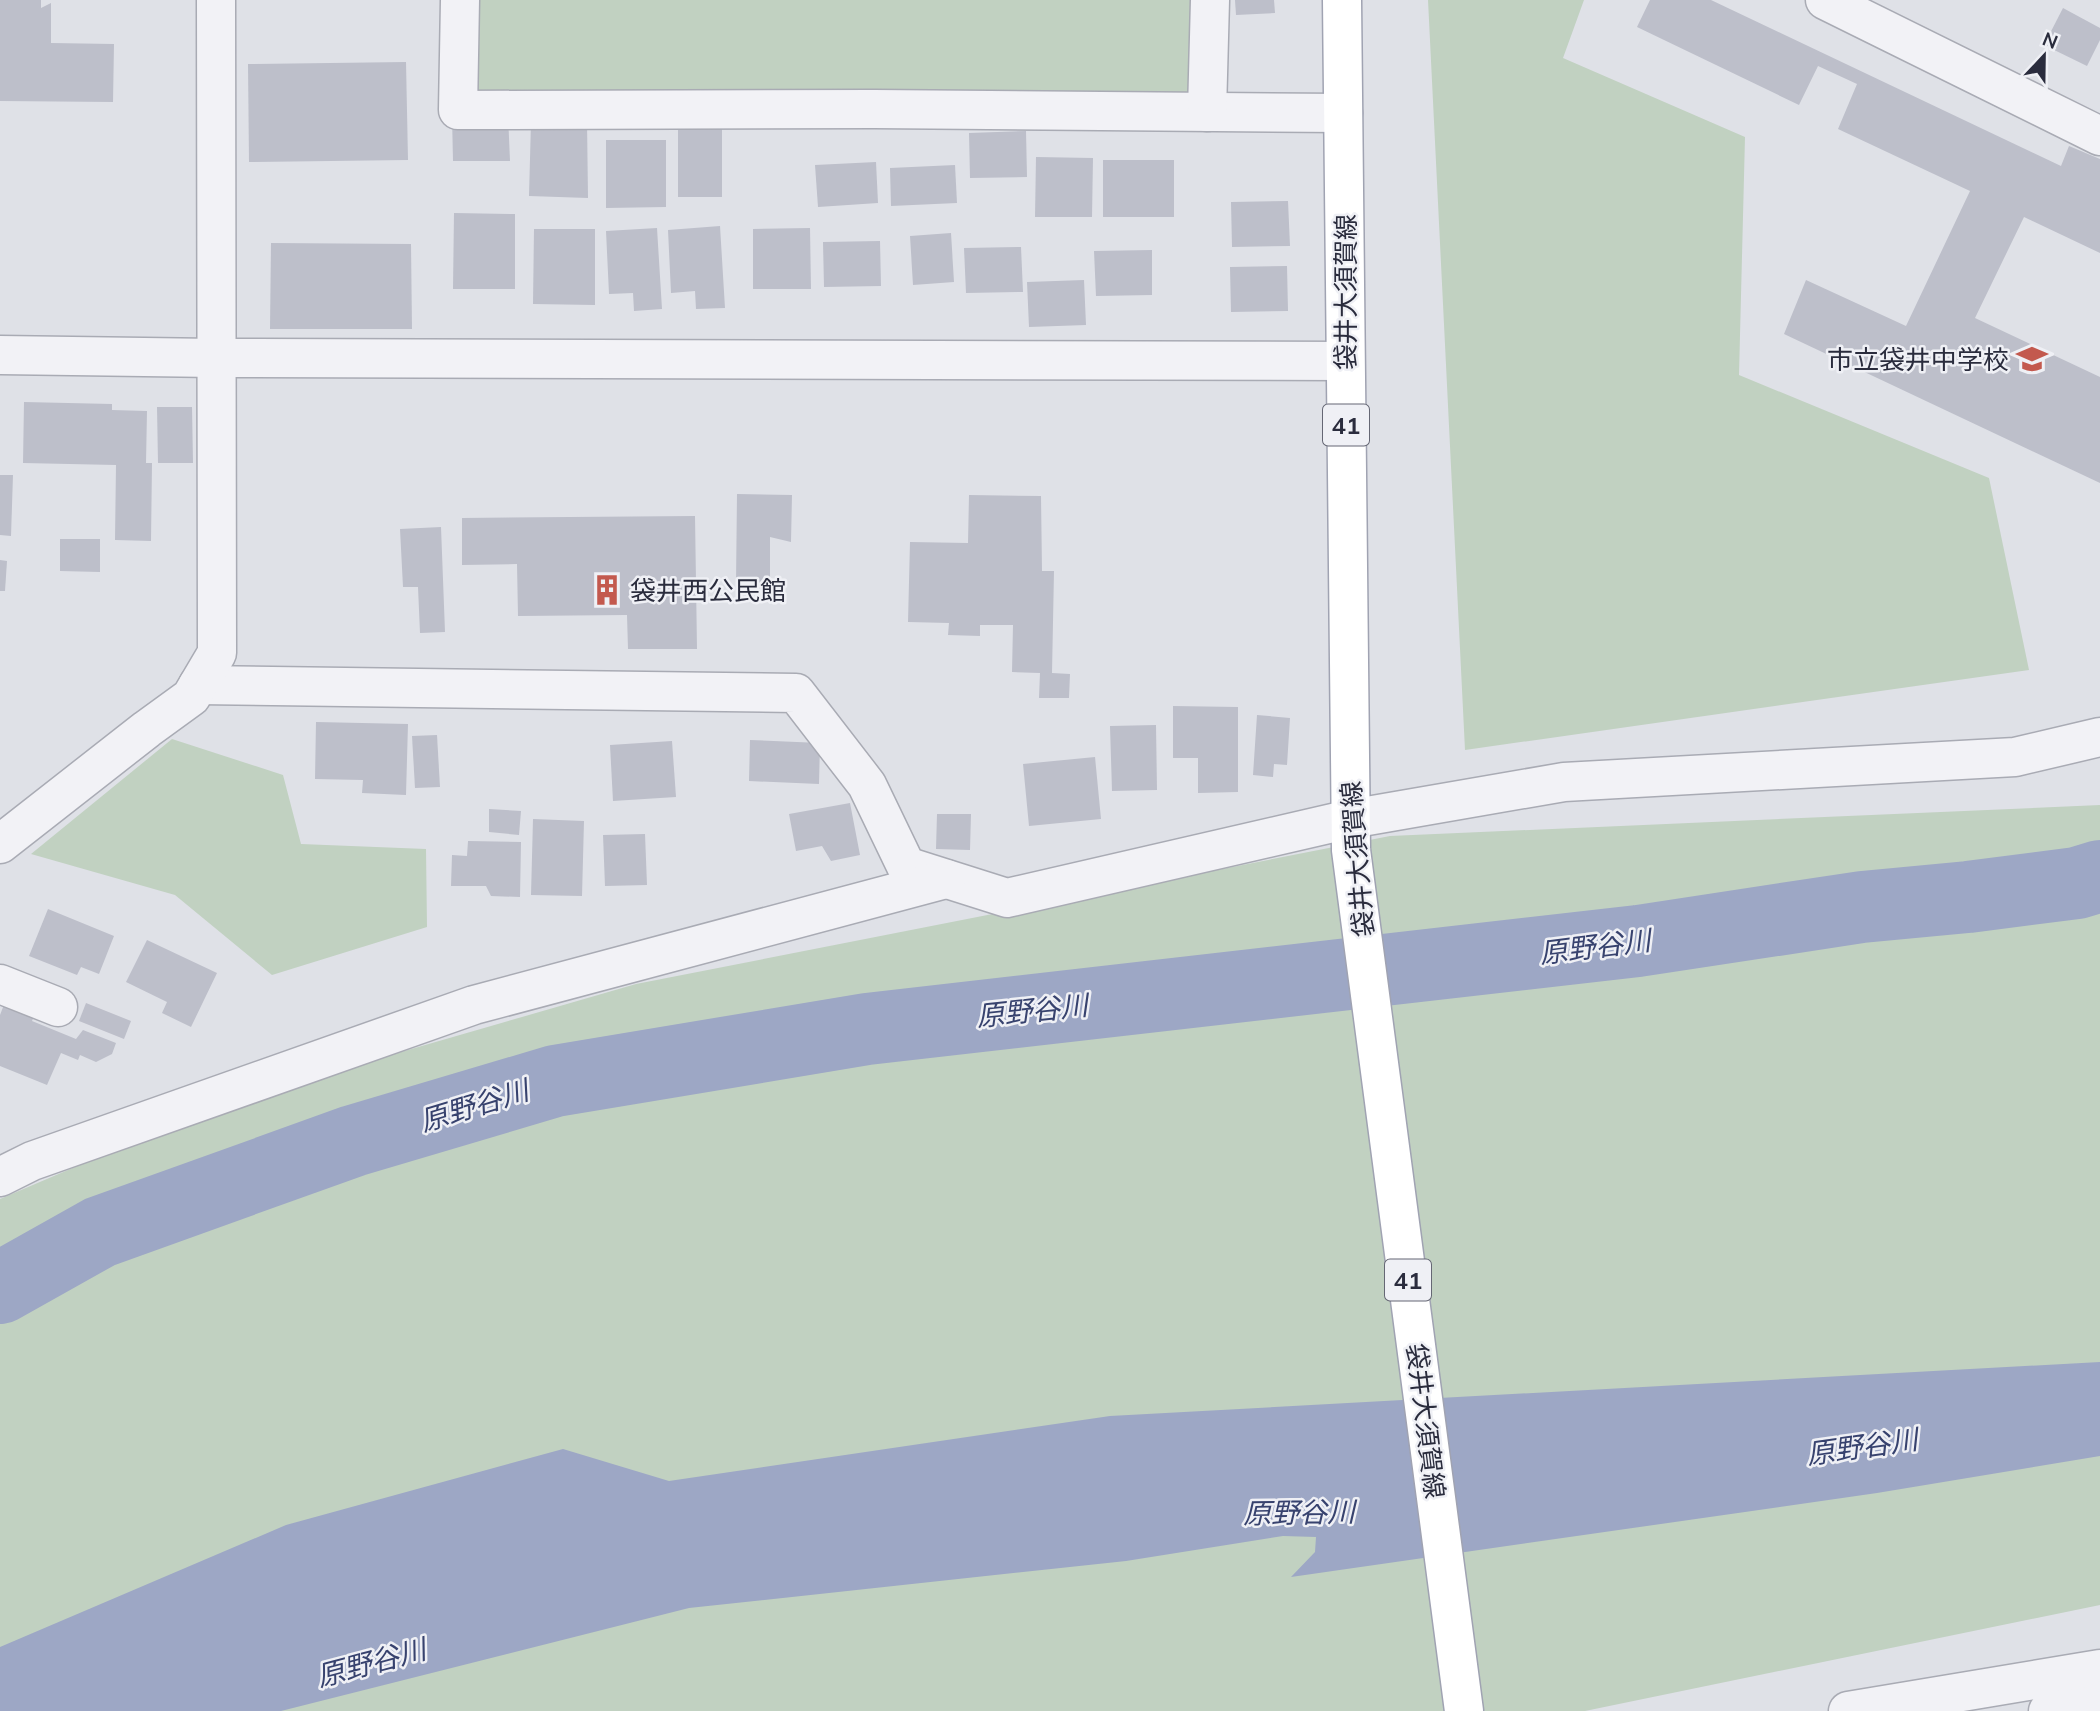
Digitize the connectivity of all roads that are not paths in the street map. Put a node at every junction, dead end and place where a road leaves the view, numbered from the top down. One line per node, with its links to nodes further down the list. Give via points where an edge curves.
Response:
1 (216, 0): 10 (street)
2 (460, 0): 6 (street, via 458,110)
3 (1210, 0): 6 (street)
4 (1342, 0): 7 (main road, 袋井大須賀線 / 41)
5 (1831, 1): 8 (street)
6 (1208, 111): 7 (street)
7 (1343, 113): 11 (main road, 袋井大須賀線 / 41)
8 (2100, 136)
9 (0, 355): 10 (street)
10 (216, 358): 11 (street); 12 (street, via 217,653)
11 (1346, 361): 14 (main road, 袋井大須賀線 / 41)
12 (198, 685): 15 (street, via 191,697); 16 (street, via 796,693 867,785 906,866)
13 (2100, 737): 14 (street, via 2015,757 1564,782)
14 (1350, 834): 16 (street, via 1007,898); 23 (main road, 袋井大須賀線 / 41)
15 (0, 845)
16 (946, 879): 19 (street, via 474,1005 32,1161)
17 (0, 984): 18 (street)
18 (58, 1007)
19 (0, 1177)
20 (2100, 1668): 22 (street)
21 (2100, 1705): 25 (street)
22 (1864, 1709): 24 (street)
23 (1464, 1711)
24 (1929, 1711)
25 (2049, 1711)

